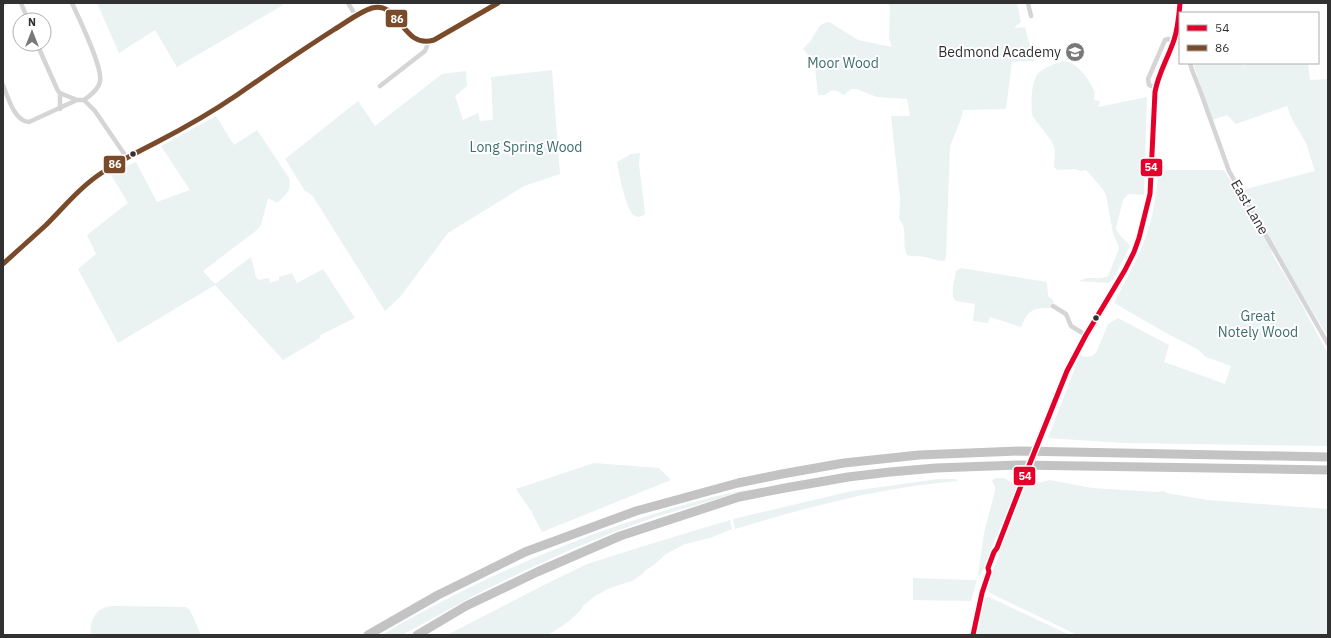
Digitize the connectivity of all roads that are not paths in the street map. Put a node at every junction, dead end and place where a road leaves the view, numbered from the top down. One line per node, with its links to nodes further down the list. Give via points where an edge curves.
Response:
1 (72, 3): 17 (street, via 100,73 100,82 94,92)
2 (348, 3): 6 (street)
3 (498, 3): 10 (street, via 434,40)
4 (1028, 3): 7 (street)
5 (383, 5): 6 (street); 10 (street, via 393,13 411,36)
6 (356, 16): 19 (street, via 200,119)
7 (1031, 16)
8 (1179, 18): 9 (street)
9 (1178, 33): 22 (street, via 1159,77 1154,97 1150,194 1143,225 1125,270)
10 (427, 41): 14 (street, via 425,51)
11 (40, 52): 15 (street)
12 (1190, 64): 23 (street, East Lane, via 1229,171)
13 (3, 84): 18 (street, via 17,116 23,121 30,122)
14 (380, 86)
15 (60, 93): 16 (street); 18 (street)
16 (77, 100): 17 (street); 18 (street)
17 (84, 100): 19 (street, via 95,111)
18 (60, 109)
19 (127, 158): 20 (street, via 85,186)
20 (3, 264)
21 (1053, 306): 22 (street, via 1066,314 1071,326)
22 (1086, 335): 28 (street, bridge, via 1067,371 994,552)
23 (1328, 344)
24 (1328, 457): 26 (highway, via 1020,451 919,455 844,463 782,474 738,483 636,511 525,552 438,594)
25 (1328, 470): 27 (highway, via 1011,465 936,468 848,477 785,488 740,497 620,536 466,606)
26 (368, 635)
27 (417, 635)
28 (973, 635)

